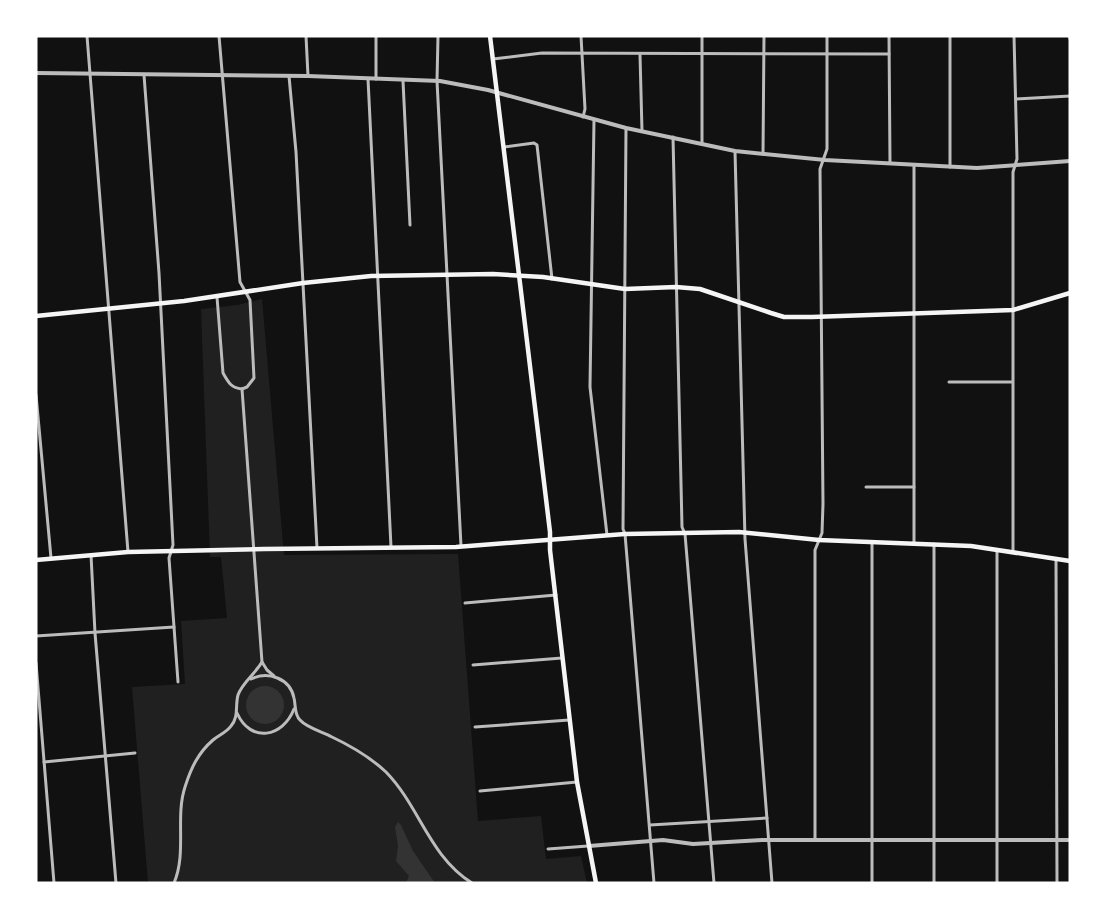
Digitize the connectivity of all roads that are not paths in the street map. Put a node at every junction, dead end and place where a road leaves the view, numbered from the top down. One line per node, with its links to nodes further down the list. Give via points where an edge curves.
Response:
1 (87, 36): 21 (street)
2 (219, 36): 23 (street)
3 (306, 36): 26 (street)
4 (376, 36): 28 (street)
5 (438, 36): 30 (street)
6 (490, 36): 20 (main road)
7 (581, 36): 14 (street)
8 (702, 36): 16 (street)
9 (764, 36): 17 (street)
10 (827, 36): 18 (street)
11 (889, 36): 19 (street)
12 (950, 36): 48 (street)
13 (1014, 36): 33 (street)
14 (582, 54): 15 (street); 20 (street, via 542,53); 34 (street)
15 (639, 54): 16 (street); 37 (street)
16 (702, 54): 17 (street); 39 (street)
17 (764, 54): 18 (street); 42 (street)
18 (828, 54): 19 (street); 43 (street)
19 (889, 54): 45 (street)
20 (493, 59): 31 (main road)
21 (89, 72): 22 (street); 24 (street); 63 (street)
22 (36, 73)
23 (223, 74): 24 (street); 25 (street); 58 (street, via 240,282)
24 (144, 75): 61 (street)
25 (289, 76): 26 (street); 54 (street)
26 (308, 76): 27 (street)
27 (368, 79): 28 (street); 52 (street)
28 (376, 79): 29 (street)
29 (403, 81): 30 (street); 49 (street)
30 (437, 81): 31 (street); 50 (street)
31 (497, 93): 34 (street); 40 (main road)
32 (1070, 96): 33 (street)
33 (1016, 99): 47 (street)
34 (583, 117): 35 (street)
35 (594, 120): 36 (street); 55 (street)
36 (626, 128): 37 (street); 57 (street)
37 (642, 131): 38 (street)
38 (673, 137): 39 (street); 56 (street)
39 (702, 144): 41 (street)
40 (504, 147): 51 (main road); 53 (street, via 537,145)
41 (735, 151): 42 (street); 62 (street)
42 (763, 154): 43 (street)
43 (825, 160): 45 (street); 67 (street, via 820,169)
44 (1070, 161): 47 (street)
45 (891, 164): 46 (street)
46 (914, 165): 48 (street); 65 (street)
47 (1014, 166): 48 (street); 64 (street)
48 (950, 167)
49 (410, 225)
50 (448, 275): 51 (main road); 52 (main road); 83 (street)
51 (519, 275): 53 (main road); 78 (main road)
52 (378, 276): 54 (main road); 85 (street)
53 (552, 279): 55 (main road)
54 (303, 283): 58 (main road); 84 (street)
55 (591, 284): 57 (main road); 77 (street, via 590,387)
56 (676, 287): 57 (main road); 62 (main road, via 700,289); 76 (street)
57 (625, 289): 75 (street)
58 (245, 291): 60 (main road); 70 (street, via 250,300 254,378)
59 (1070, 293): 64 (main road)
60 (217, 296): 61 (main road); 70 (street, via 223,373 234,388)
61 (160, 302): 63 (main road); 88 (street)
62 (738, 302): 67 (main road, via 784,316); 74 (street)
63 (108, 309): 66 (main road); 90 (street)
64 (1013, 310): 65 (main road); 69 (street)
65 (914, 313): 67 (main road); 73 (street)
66 (36, 316)
67 (822, 317): 79 (street)
68 (949, 382): 69 (street)
69 (1012, 382): 89 (street)
70 (242, 389): 87 (street)
71 (36, 395): 92 (street)
72 (866, 487): 73 (street)
73 (914, 487): 81 (street)
74 (745, 533): 76 (main road); 79 (main road); 117 (street)
75 (625, 534): 76 (main road); 77 (main road); 119 (street)
76 (685, 534): 118 (street)
77 (607, 535): 78 (main road)
78 (550, 538): 83 (main road); 96 (main road)
79 (819, 540): 80 (main road); 122 (street, via 815,556)
80 (872, 542): 81 (main road); 123 (street)
81 (914, 543): 82 (main road)
82 (934, 544): 86 (main road); 124 (street)
83 (462, 546): 85 (main road)
84 (317, 548): 85 (main road); 87 (main road)
85 (391, 548)
86 (997, 548): 89 (main road); 125 (street)
87 (253, 549): 88 (main road); 102 (street)
88 (171, 551): 90 (main road); 98 (street)
89 (1013, 551): 93 (main road)
90 (128, 552): 91 (main road)
91 (91, 555): 92 (main road); 99 (street)
92 (51, 558): 94 (main road)
93 (1056, 559): 95 (main road); 126 (street)
94 (36, 560)
95 (1070, 561)
96 (556, 596): 97 (street); 101 (main road)
97 (465, 603)
98 (174, 627): 99 (street); 107 (street)
99 (95, 633): 100 (street); 113 (street)
100 (36, 636)
101 (562, 658): 104 (street); 110 (main road)
102 (262, 662): 105 (street); 106 (street)
103 (36, 663): 114 (street)
104 (473, 665)
105 (275, 677): 106 (street, via 262,675); 108 (street, via 290,687)
106 (249, 680): 109 (street, via 238,694)
107 (178, 682)
108 (295, 705): 109 (street, via 288,722 271,733 255,732); 134 (street, via 302,722 350,745 384,771 403,791 442,858)
109 (237, 713): 133 (street, via 231,728 198,755 189,773 183,791)
110 (570, 720): 111 (street); 115 (main road)
111 (475, 727)
112 (135, 753): 113 (street)
113 (106, 756): 114 (street); 132 (street)
114 (44, 762): 131 (street)
115 (577, 782): 116 (street); 129 (main road)
116 (480, 791)
117 (767, 818): 118 (street); 121 (street)
118 (709, 821): 119 (street); 128 (street)
119 (650, 825): 120 (street)
120 (651, 840): 128 (street); 129 (street); 136 (street)
121 (769, 840): 122 (street); 128 (street); 138 (street)
122 (815, 840): 123 (street)
123 (872, 840): 124 (street); 139 (street)
124 (934, 840): 125 (street); 140 (street)
125 (997, 840): 126 (street); 141 (street)
126 (1056, 840): 127 (street); 142 (street)
127 (1070, 840)
128 (711, 844): 137 (street)
129 (588, 846): 130 (street); 135 (main road)
130 (548, 849)
131 (54, 883)
132 (116, 883)
133 (174, 883)
134 (472, 883)
135 (596, 883)
136 (654, 883)
137 (714, 883)
138 (772, 883)
139 (872, 883)
140 (934, 883)
141 (997, 883)
142 (1057, 883)

